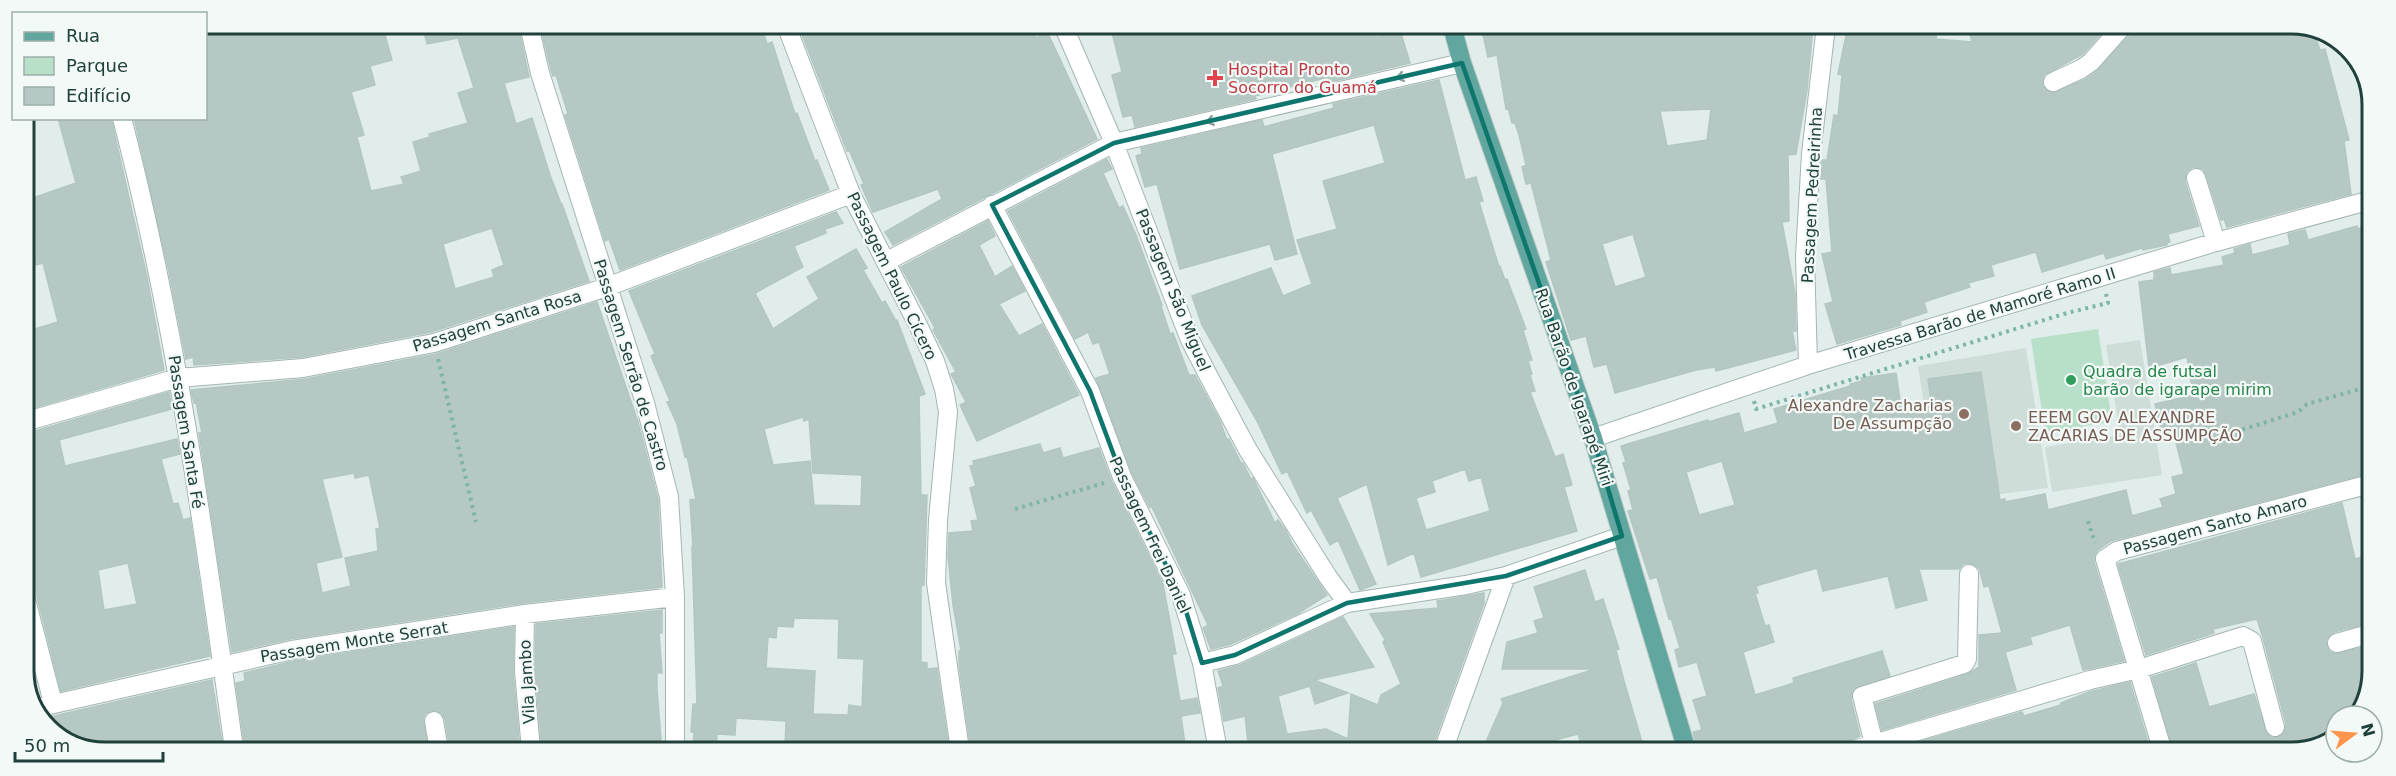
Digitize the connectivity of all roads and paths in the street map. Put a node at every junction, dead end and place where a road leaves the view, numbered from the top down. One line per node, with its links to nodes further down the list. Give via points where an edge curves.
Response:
1 (532, 34): 18 (street, Passagem Serrão de Castro, via 540,73)
2 (789, 34): 12 (street, Passagem Paulo Cícero)
3 (1070, 34): 10 (street, Passagem São Miguel)
4 (1454, 34): 7 (main road, Rua Barão de Igarapé Miri)
5 (1825, 34): 20 (street, Passagem Pedreirinha, via 1811,154 1805,256)
6 (2116, 34): 8 (street, via 2086,66)
7 (1462, 63): 10 (street, one-way to 10); 26 (main road, Rua Barão de Igarapé Miri)
8 (2053, 82)
9 (123, 120): 21 (street, Passagem Santa Fé, via 146,207)
10 (1114, 143): 14 (street); 35 (street, Passagem São Miguel, via 1208,375 1248,450)
11 (2196, 178): 15 (street)
12 (851, 194): 16 (street, Passagem Paulo Cícero); 18 (street, Passagem Santa Rosa)
13 (2361, 203): 15 (street, Travessa Barão de Mamoré Ramo II)
14 (992, 205): 16 (street); 27 (street, Passagem Frei Daniel, via 1090,391)
15 (2216, 242): 17 (street, Travessa Barão de Mamoré Ramo II)
16 (887, 261): 50 (street, Passagem Paulo Cícero, via 935,362 948,412 936,584)
17 (2102, 278): 20 (street, Travessa Barão de Mamoré Ramo II); 23 (path, via 2108,303 1756,409)
18 (607, 287): 19 (street, Passagem Santa Rosa); 34 (street, Passagem Serrão de Castro, via 664,469)
19 (434, 343): 21 (street, Passagem Santa Rosa, via 303,368); 30 (path)
20 (1808, 365): 26 (street, Travessa Barão de Mamoré Ramo II)
21 (178, 378): 24 (street, Passagem Santa Rosa); 41 (street, Passagem Santa Fé)
22 (2362, 388): 25 (path)
23 (1752, 397)
24 (35, 419)
25 (2228, 434)
26 (1593, 438): 31 (main road, Rua Barão de Igarapé Miri)
27 (1122, 477): 29 (path); 40 (street, Passagem Frei Daniel, via 1181,595)
28 (2362, 486): 42 (street, Passagem Santo Amaro, via 2117,551 2104,559)
29 (1015, 509)
30 (476, 522)
31 (1622, 536): 33 (street); 53 (main road, Rua Barão de Igarapé Miri)
32 (1969, 574): 54 (street, via 1964,664 1862,696)
33 (1506, 576): 35 (street); 52 (street)
34 (675, 597): 36 (street, Passagem Monte Serrat); 49 (street, Passagem Serrão de Castro)
35 (1347, 603): 40 (street, via 1235,656)
36 (525, 614): 41 (street, Passagem Monte Serrat); 48 (street, Vila Jambo, via 524,671)
37 (2362, 636): 38 (street)
38 (2337, 643)
39 (35, 654): 43 (street)
40 (1202, 663): 51 (street, Passagem Frei Daniel)
41 (222, 664): 43 (street, Passagem Monte Serrat); 46 (street, Passagem Santa Fé)
42 (2139, 669): 45 (street, via 2243,636 2252,641); 55 (street); 56 (street, Passagem Santo Amaro)
43 (44, 705)
44 (434, 721): 47 (street)
45 (2275, 727)
46 (233, 742)
47 (437, 742)
48 (530, 742)
49 (675, 742)
50 (959, 742)
51 (1216, 742)
52 (1446, 742)
53 (1684, 742)
54 (1874, 742)
55 (1881, 742)
56 (2160, 742)

